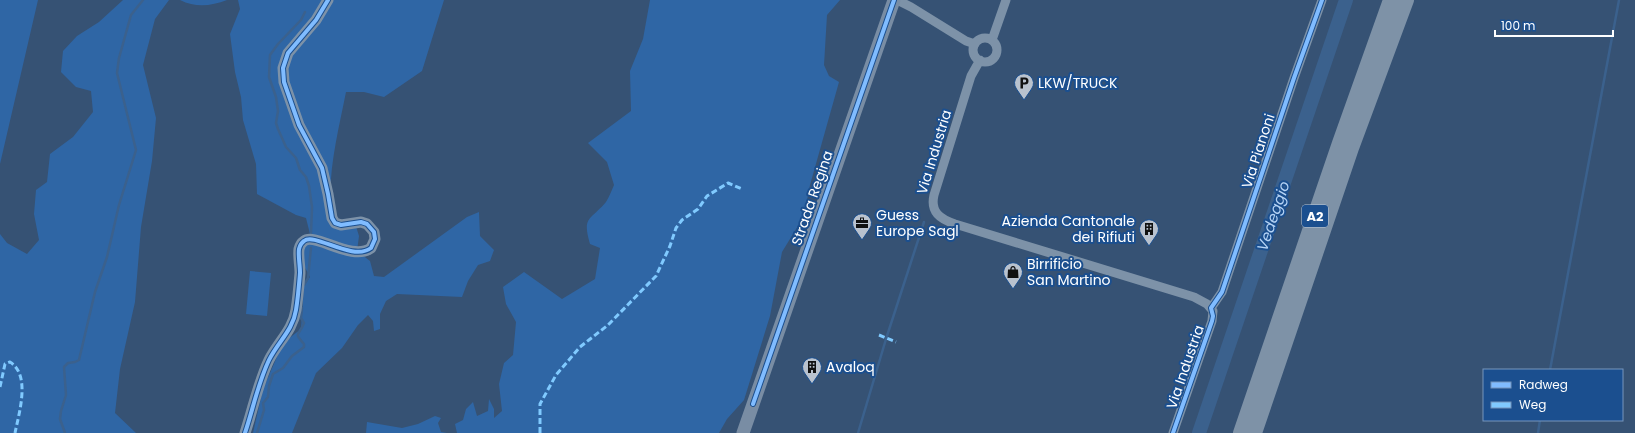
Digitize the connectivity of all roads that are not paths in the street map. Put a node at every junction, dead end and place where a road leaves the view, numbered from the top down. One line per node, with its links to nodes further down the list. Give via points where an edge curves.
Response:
1 (328, 0): 11 (street, via 316,20 288,53 283,68 284,82 299,125 322,168 333,220 341,225 361,222 367,224 374,232 375,239 371,248 362,251 334,247 311,238 301,243 295,318 266,366)
2 (895, 0): 8 (street); 12 (main road, Strada Regina)
3 (1006, 0): 7 (street)
4 (1322, 0): 10 (street, Via Pianoni, via 1222,292)
5 (1391, 0): 14 (highway, A2)
6 (1406, 0): 15 (highway, A2, via 1351,148)
7 (992, 40): 8 (street, via 984,38); 9 (street, via 997,46 996,54 991,60)
8 (975, 44): 9 (street, via 975,55)
9 (980, 60): 10 (street, Via Industria, via 971,76 934,195 933,206 937,214 955,224 1194,297)
10 (1211, 308): 13 (street, Via Industria, via 1212,321)
11 (245, 433)
12 (743, 433)
13 (1173, 433)
14 (1241, 433)
15 (1254, 433)

